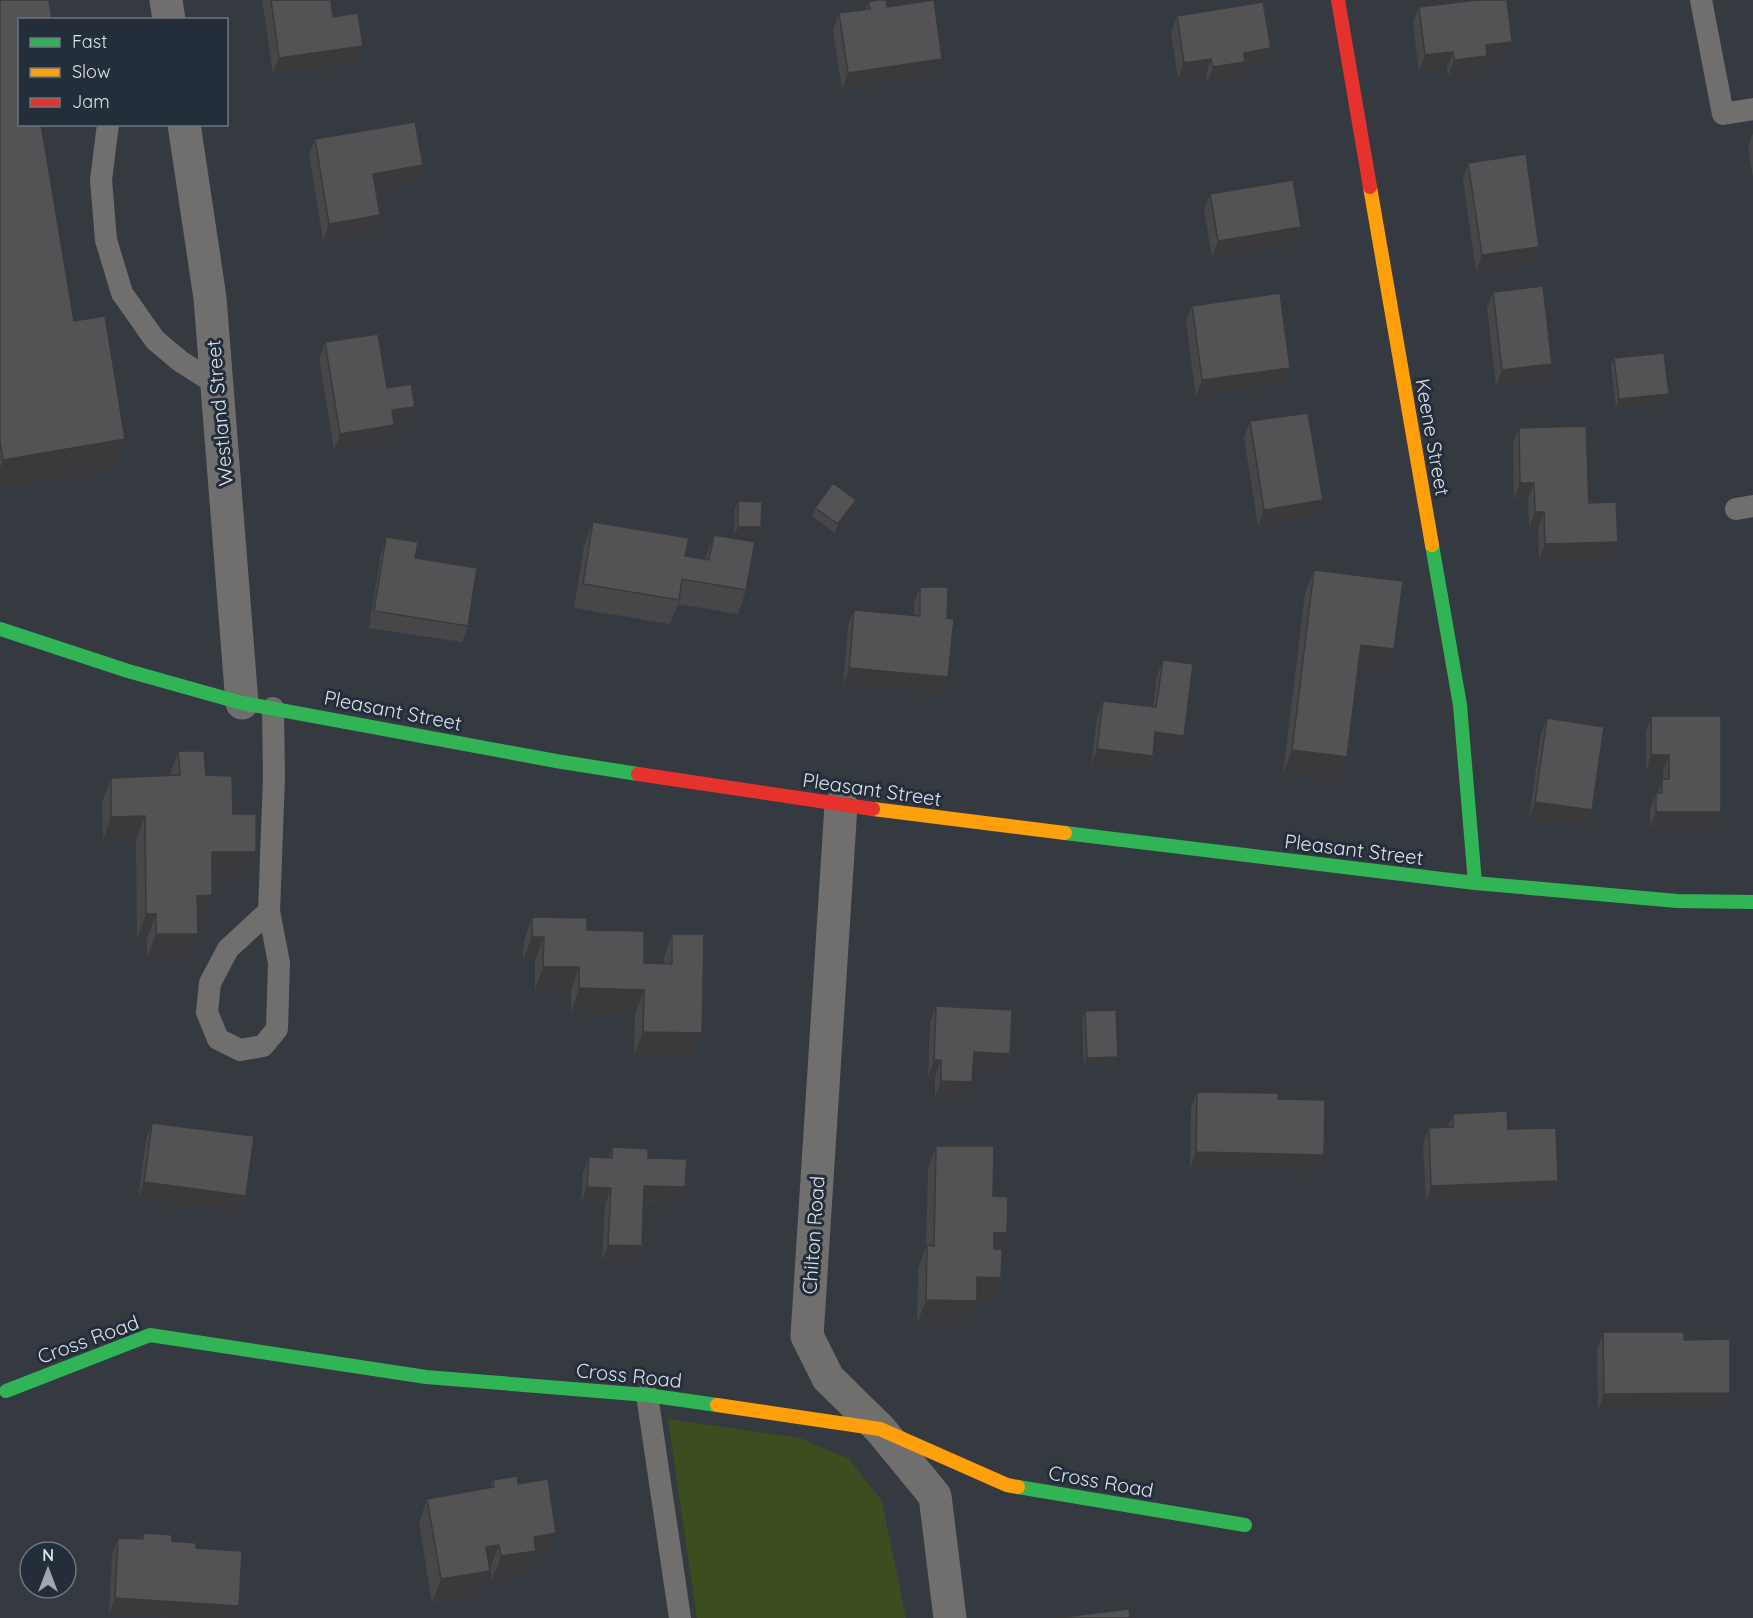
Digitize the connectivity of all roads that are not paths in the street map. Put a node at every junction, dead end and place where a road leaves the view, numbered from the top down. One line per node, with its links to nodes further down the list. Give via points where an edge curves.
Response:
1 (166, 0): 4 (street)
2 (1338, 0): 13 (street, Keene Street, via 1460,705)
3 (1701, 0): 5 (lane, via 1723,114)
4 (169, 18)
5 (1753, 109)
6 (108, 126): 8 (lane, via 101,180 106,240 122,293 155,340)
7 (184, 126): 8 (street, Westland Street, via 210,298)
8 (216, 384): 10 (street, Westland Street)
9 (0, 628): 10 (street, Pleasant Street, via 128,671)
10 (242, 703): 11 (street, Pleasant Street)
11 (273, 708): 12 (street, Pleasant Street, via 556,761); 15 (lane)
12 (841, 805): 13 (street, Pleasant Street); 18 (street, Chilton Road, via 807,1336 828,1378)
13 (1474, 883): 14 (street, Pleasant Street, via 1677,901)
14 (1753, 902)
15 (269, 911): 15 (lane, via 279,963 276,1029 263,1046 240,1050 218,1039 207,1012 210,983 228,949)
16 (6, 1391): 17 (street, Cross Road, via 150,1335 426,1377)
17 (647, 1395): 18 (street, Cross Road); 20 (lane)
18 (880, 1429): 19 (street, Cross Road, via 1007,1485); 21 (street, Chilton Road, via 935,1496)
19 (1245, 1525)
20 (680, 1618)
21 (950, 1618)

